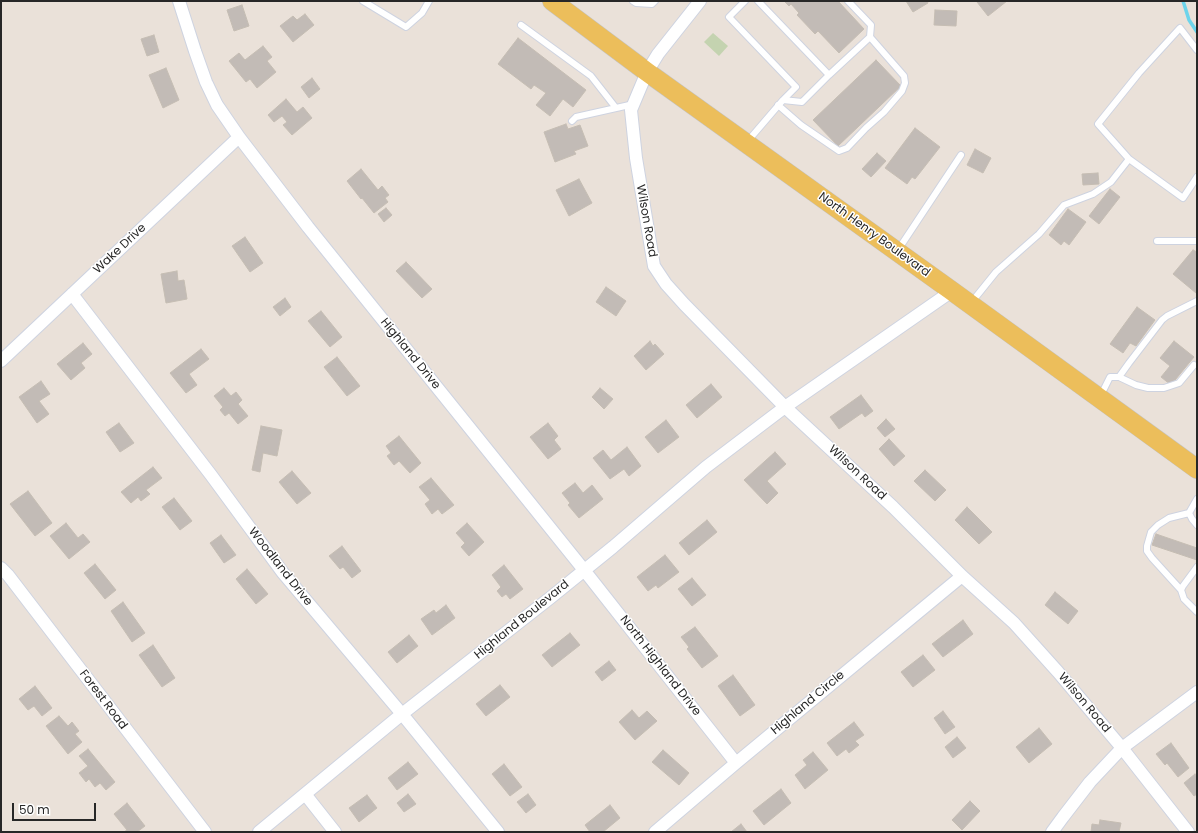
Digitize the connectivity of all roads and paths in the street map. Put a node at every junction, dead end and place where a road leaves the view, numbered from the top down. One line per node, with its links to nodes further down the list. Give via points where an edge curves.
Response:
1 (179, 1): 20 (street, via 206,82 217,105)
2 (363, 1): 3 (lane, via 406,27 422,13)
3 (429, 1)
4 (552, 1): 14 (main road, North Henry Boulevard)
5 (633, 1): 6 (lane, via 652,4)
6 (655, 1)
7 (700, 1): 14 (street, Wilson Road)
8 (745, 1): 16 (lane, via 728,18 796,87)
9 (758, 1): 15 (lane)
10 (848, 1): 12 (lane, via 871,25)
11 (521, 25): 18 (lane, via 591,76)
12 (870, 37): 15 (lane); 16 (lane, via 904,76 905,82 902,91 892,103 847,148 839,151 831,147 801,125)
13 (1197, 50): 23 (lane, via 1180,28 1139,72 1098,124)
14 (647, 72): 17 (street, Wilson Road); 21 (main road, North Henry Boulevard)
15 (830, 75): 16 (lane, via 802,102)
16 (781, 102): 21 (lane)
17 (634, 104): 18 (lane); 36 (street, Wilson Road, via 631,110 636,158 654,266 684,304)
18 (616, 108): 19 (lane, via 576,117)
19 (572, 121)
20 (239, 137): 29 (street, Wake Drive); 43 (street, Highland Drive)
21 (746, 143): 27 (main road, North Henry Boulevard)
22 (961, 155): 27 (lane)
23 (1130, 159): 24 (lane, via 1183,198); 31 (lane, via 1111,182 1093,194 1064,205 1039,234 996,272)
24 (1197, 177)
25 (1157, 241): 26 (lane)
26 (1197, 241)
27 (897, 252): 28 (main road, North Henry Boulevard)
28 (952, 291): 31 (main road, North Henry Boulevard); 36 (street, Highland Boulevard)
29 (72, 294): 32 (street, Wake Drive); 48 (street, Woodland Drive, via 212,475 283,573)
30 (1197, 301): 34 (lane, via 1162,320)
31 (970, 304): 35 (main road, North Henry Boulevard)
32 (1, 361)
33 (1194, 365): 34 (lane, via 1179,384 1164,388 1148,388)
34 (1119, 377): 35 (lane, via 1110,377)
35 (1099, 398): 37 (main road, North Henry Boulevard)
36 (785, 407): 43 (street, Highland Boulevard, via 706,467); 44 (street, Wilson Road, via 893,507)
37 (1197, 469)
38 (1197, 499): 39 (lane)
39 (1189, 512): 40 (lane); 45 (lane, via 1169,518 1158,525 1151,532 1147,546 1152,558)
40 (1197, 525)
41 (1197, 566): 45 (lane)
42 (1, 568): 52 (street, Forest Road)
43 (584, 570): 48 (street, Highland Boulevard); 50 (street, North Highland Drive)
44 (962, 576): 49 (street, Wilson Road, via 1014,622); 50 (street, Highland Circle)
45 (1181, 590): 46 (lane, via 1184,599)
46 (1197, 612)
47 (1197, 692): 49 (street)
48 (402, 714): 51 (street, Highland Boulevard); 55 (street, Woodland Drive)
49 (1122, 748): 57 (street, via 1090,782); 58 (street, Wilson Road)
50 (736, 762): 56 (street, Highland Circle)
51 (304, 794): 53 (street, Highland Boulevard); 54 (street)
52 (204, 832)
53 (259, 832)
54 (335, 832)
55 (498, 832)
56 (655, 832)
57 (1052, 832)
58 (1188, 832)

